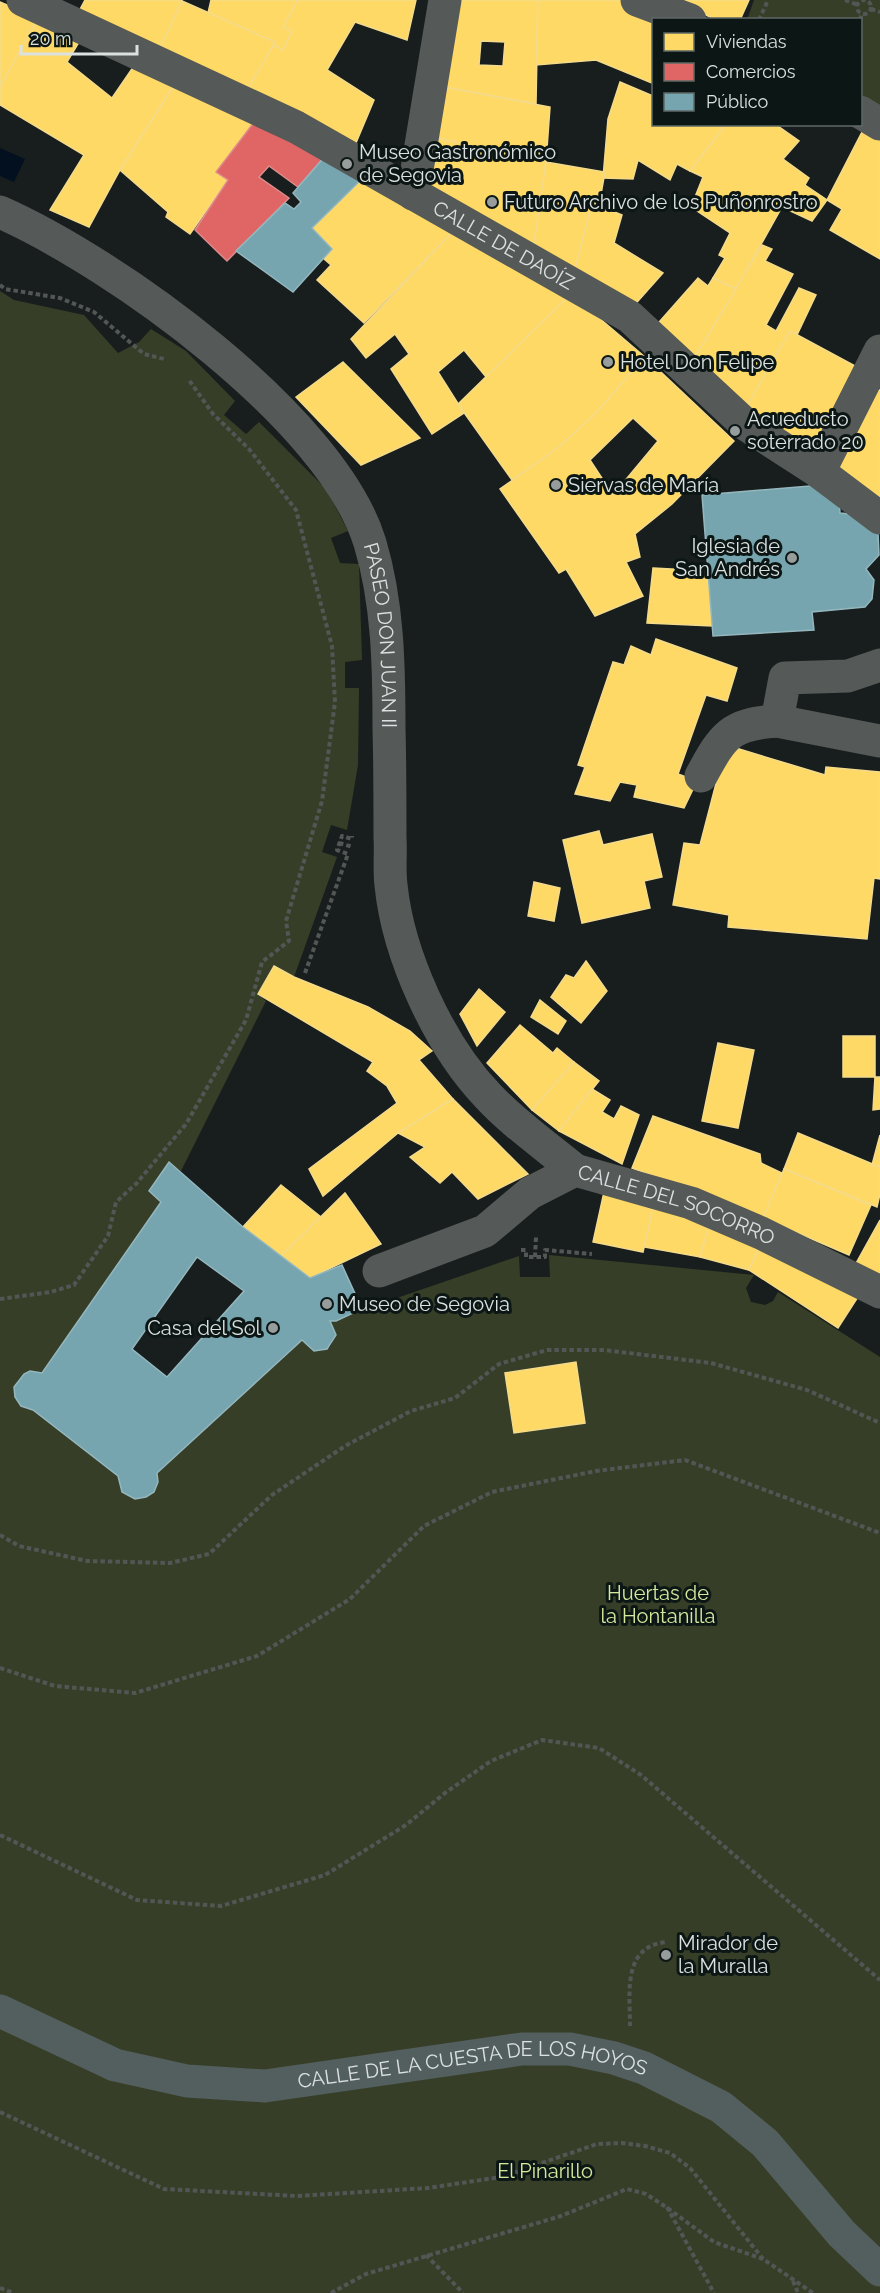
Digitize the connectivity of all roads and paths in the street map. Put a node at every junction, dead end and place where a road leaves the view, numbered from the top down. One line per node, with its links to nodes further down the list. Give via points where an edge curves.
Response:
1 (23, 0): 16 (street, CALLE DE DAOÍZ, via 296,127)
2 (445, 0): 16 (street)
3 (637, 0): 11 (street)
4 (768, 0): 12 (path)
5 (845, 0): 7 (path)
6 (867, 1): 7 (path); 8 (path)
7 (858, 5): 10 (path)
8 (870, 9): 9 (path); 10 (path)
9 (880, 12)
10 (862, 13): 13 (path)
11 (685, 18)
12 (760, 18)
13 (861, 18)
14 (862, 113): 15 (street)
15 (880, 124)
16 (413, 194): 22 (street, CALLE DE DAOÍZ, via 630,317 745,424)
17 (0, 212): 30 (street, PASEO DON JUAN II, via 85,258 158,306 266,395 327,465 354,508 369,540 385,622 391,884 405,948 449,1044 487,1096)
18 (0, 285): 20 (path, via 60,298 94,312 144,354)
19 (880, 351): 22 (street)
20 (166, 360)
21 (183, 371): 35 (path, via 213,414 249,448 297,510 332,646 335,702 322,801 286,921 289,941 262,962 246,1020 186,1124 116,1202 108,1236 74,1285)
22 (819, 472): 23 (street, CALLE DE DAOÍZ)
23 (880, 518)
24 (880, 665): 25 (street, via 848,676 785,678)
25 (777, 721): 26 (street); 27 (street, via 734,729)
26 (880, 741)
27 (701, 776)
28 (339, 843): 29 (path)
29 (351, 846)
30 (574, 1170): 33 (street, CALLE DEL SOCORRO, via 530,1194 485,1231); 34 (street, CALLE DEL SOCORRO, via 692,1203)
31 (536, 1243): 32 (path)
32 (535, 1257)
33 (380, 1271)
34 (880, 1292)
35 (0, 1299)
36 (880, 1423): 38 (path, via 807,1390 711,1363 604,1350 547,1350 499,1364 455,1398 411,1411 345,1446 272,1495 209,1554 170,1563 87,1561 19,1546)
37 (880, 1533): 39 (path, via 685,1460 596,1471 492,1492 424,1526 350,1599 257,1656 135,1693 55,1686)
38 (0, 1535)
39 (0, 1668)
40 (0, 1835): 42 (path, via 137,1900 221,1906 325,1875 406,1824 491,1761 543,1740 599,1748 641,1775)
41 (667, 1942): 44 (path, via 653,1943 635,1959 630,1979)
42 (880, 1980)
43 (0, 2011): 49 (main road, CALLE DE LA CUESTA DE LOS HOYOS, via 115,2064 187,2081 266,2086 522,2049 570,2049 614,2058 644,2068 721,2107 765,2143 842,2234)
44 (630, 2027)
45 (0, 2112): 48 (path, via 164,2189 175,2190 297,2196 428,2188 501,2176 597,2144 645,2146 670,2153 690,2168)
46 (666, 2207): 47 (path, via 646,2194 627,2189 561,2216); 48 (path, via 714,2242); 55 (path)
47 (426, 2255): 53 (path, via 366,2274); 54 (path)
48 (763, 2259): 50 (path)
49 (880, 2270)
50 (792, 2281): 56 (path); 57 (path)
51 (0, 2288): 52 (path)
52 (15, 2293)
53 (331, 2293)
54 (463, 2293)
55 (714, 2293)
56 (798, 2293)
57 (813, 2293)

